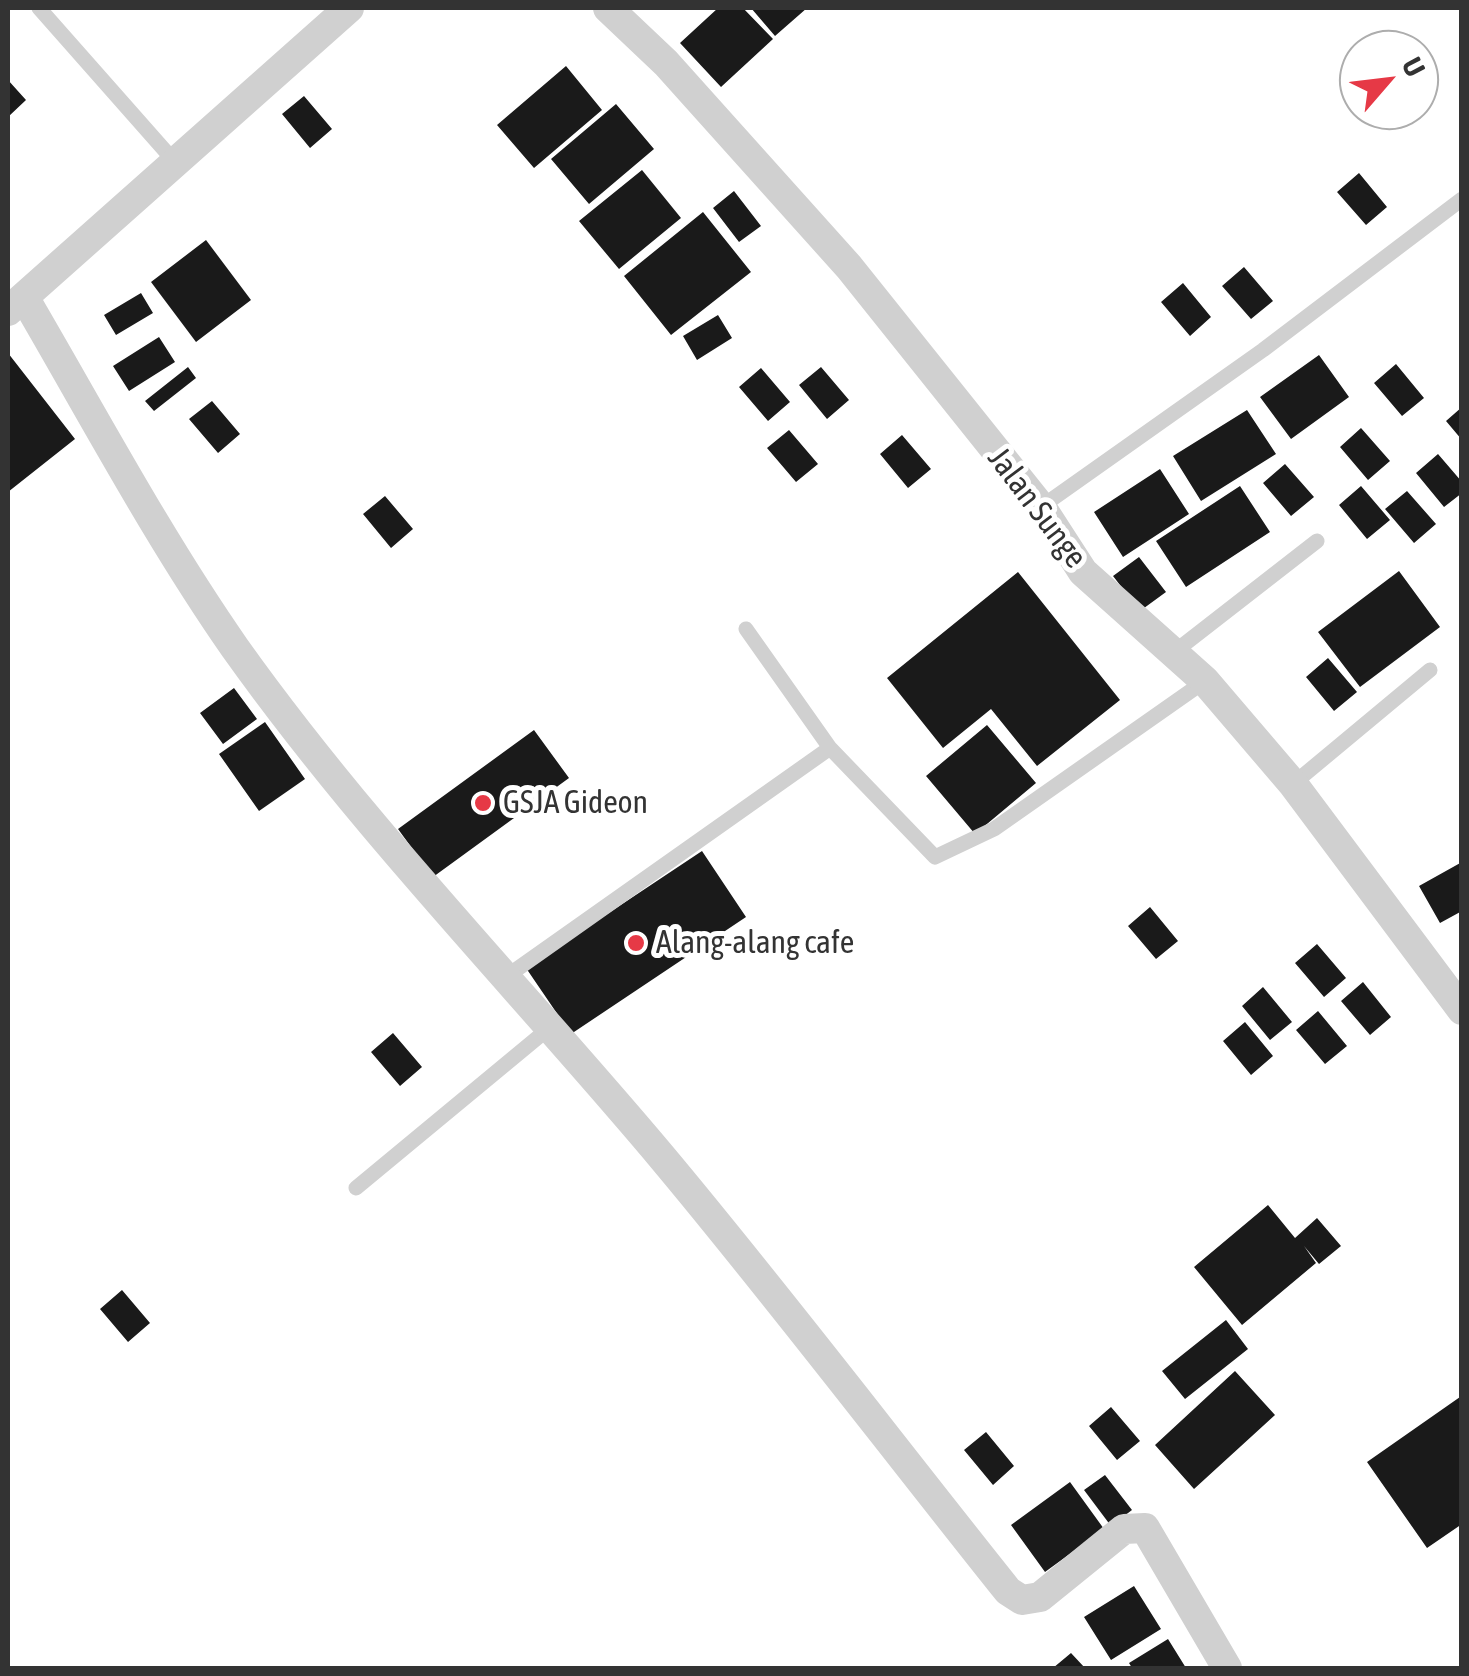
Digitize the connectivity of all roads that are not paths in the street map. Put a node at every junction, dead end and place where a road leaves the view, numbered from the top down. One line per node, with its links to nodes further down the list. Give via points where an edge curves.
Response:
1 (39, 8): 4 (lane)
2 (349, 8): 4 (street)
3 (608, 8): 7 (street, Jalan Sunge, via 849,267)
4 (175, 162): 6 (street)
5 (1462, 200): 7 (lane)
6 (16, 304): 15 (street, via 238,652)
7 (1041, 507): 10 (street, Jalan Sunge, via 1083,572)
8 (1317, 541): 10 (lane)
9 (746, 629): 13 (lane)
10 (1174, 653): 12 (street, Jalan Sunge)
11 (1430, 670): 14 (lane)
12 (1205, 681): 13 (lane, via 1026,808 941,857 928,854); 14 (street, Jalan Sunge)
13 (830, 748): 15 (lane)
14 (1292, 784): 16 (street, Jalan Sunge)
15 (503, 979): 17 (street)
16 (1462, 1010)
17 (548, 1029): 18 (lane); 19 (street, via 812,1339 1008,1591 1022,1600 1040,1597 1124,1529 1144,1528)
18 (356, 1188)
19 (1227, 1668)

